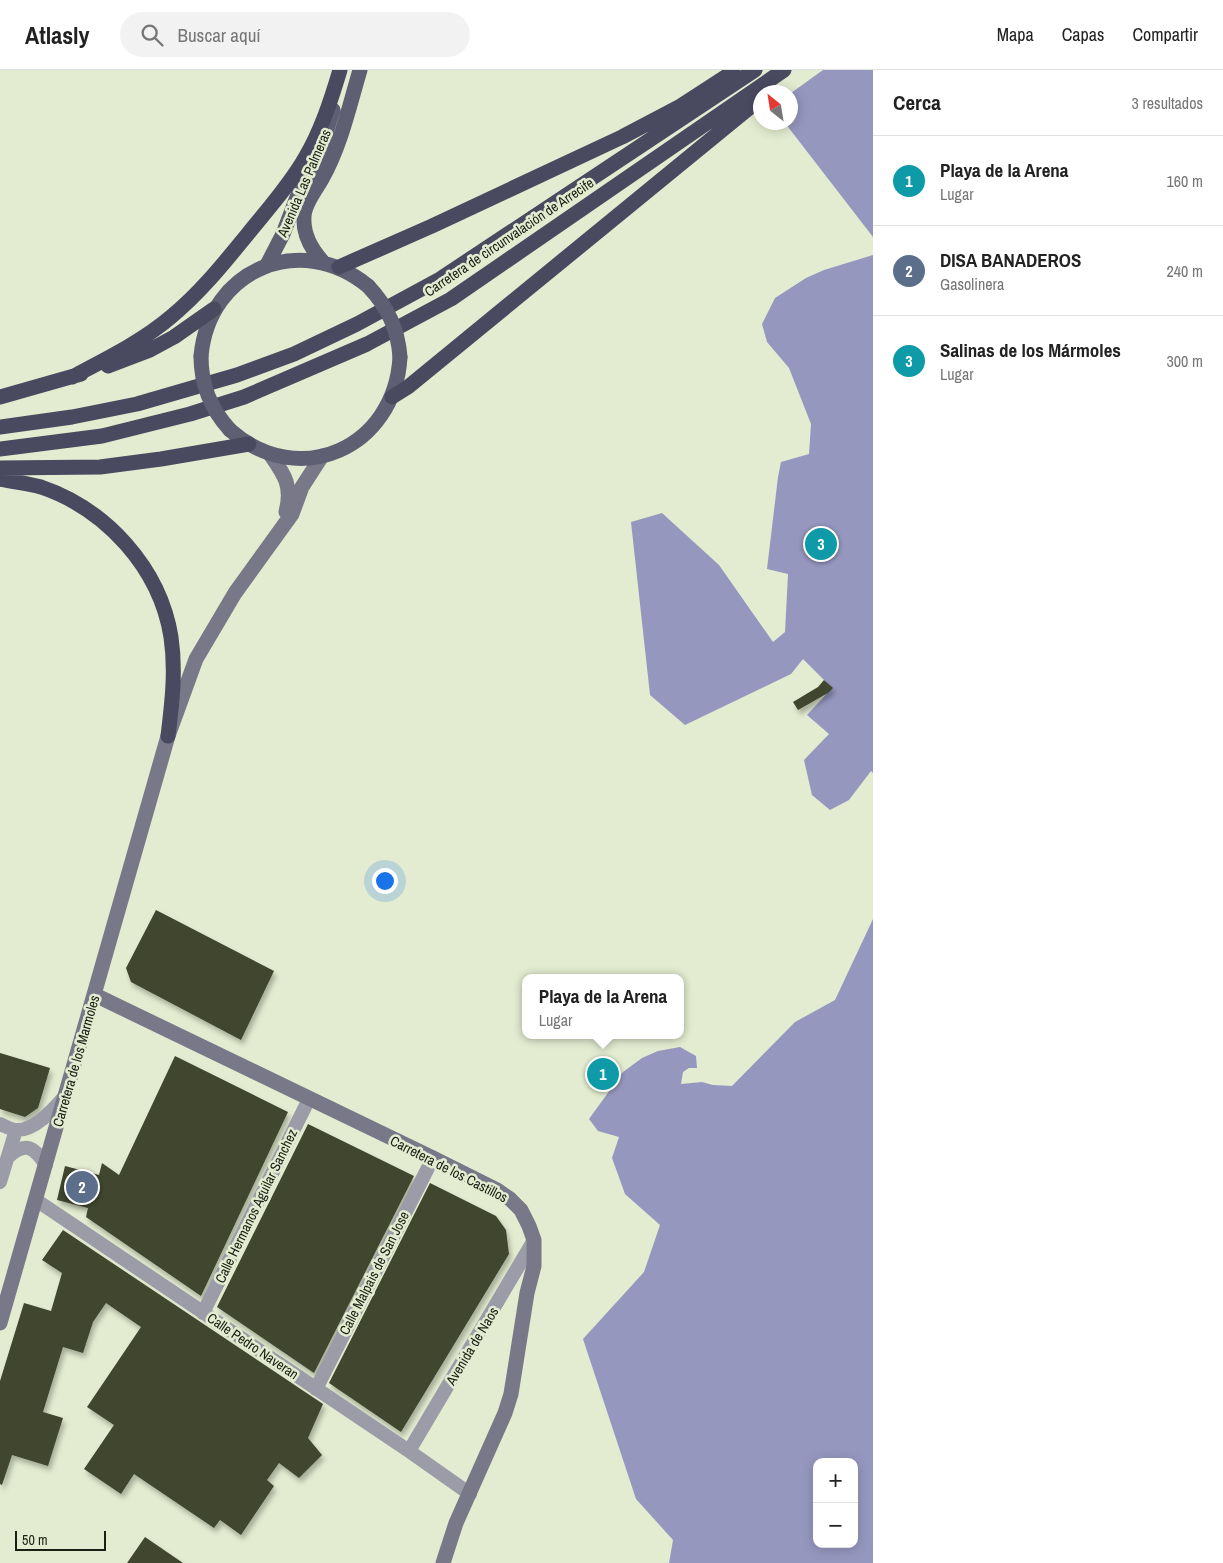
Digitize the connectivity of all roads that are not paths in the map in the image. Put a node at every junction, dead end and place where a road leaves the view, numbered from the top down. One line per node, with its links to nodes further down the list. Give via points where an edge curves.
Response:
1 (341, 70): 10 (main road, Avenida Las Palmeras, via 321,148); 13 (highway, via 305,158 222,266 159,326)
2 (360, 70): 9 (main road, Avenida Las Palmeras, via 338,145 304,215 308,241)
3 (736, 70): 11 (highway, via 679,107 622,137)
4 (755, 70): 16 (highway, Carretera de circunvalación de Arrecife, via 440,279 357,324 302,350 237,374 137,404)
5 (784, 70): 18 (highway, Carretera de circunvalación de Arrecife, via 450,298 367,344 244,397 190,414 102,436)
6 (797, 70): 7 (highway)
7 (778, 85)
8 (753, 105): 15 (highway)
9 (322, 262): 10 (main road, via 294,260); 11 (main road)
10 (267, 265): 12 (main road, via 242,278)
11 (339, 267): 15 (main road, bridge, via 368,286 391,318 400,358)
12 (214, 309): 13 (highway, via 174,337 142,353); 17 (main road, bridge, via 203,336 200,356 202,379 210,402 222,421)
13 (72, 377): 14 (highway)
14 (0, 397)
15 (392, 397): 20 (main road, via 370,430 348,446)
16 (0, 427)
17 (249, 444): 19 (main road); 21 (highway, via 100,467)
18 (0, 450)
19 (270, 454): 20 (main road, via 287,458); 23 (main road, via 285,476 288,487 289,501)
20 (322, 456): 23 (main road, Carretera de los Marmoles, via 304,482 292,514)
21 (0, 468)
22 (0, 479): 24 (highway, via 40,486 89,510 112,529 147,573 165,612 170,636 174,689)
23 (282, 528): 24 (main road, Carretera de los Marmoles, via 234,593 196,658)
24 (168, 736): 25 (main road, Carretera de los Marmoles)
25 (95, 995): 26 (main road, Carretera de los Marmoles); 27 (main road, Carretera de los Castillos)
26 (67, 1094): 29 (street, via 38,1122); 32 (main road, Carretera de los Marmoles)
27 (309, 1099): 31 (main road, Carretera de los Castillos); 36 (street, Calle Hermanos Aguilar Sanchez)
28 (0, 1124): 29 (street)
29 (16, 1130): 30 (street)
30 (8, 1157): 32 (street, via 16,1150 26,1148 39,1154); 33 (street)
31 (433, 1158): 35 (main road, Carretera de los Castillos, via 510,1199 521,1210); 38 (street, Calle Malpais de San Jose)
32 (46, 1165): 34 (main road, Carretera de los Marmoles)
33 (0, 1182)
34 (36, 1200): 36 (street, Calle Pedro Naveran); 37 (main road, Carretera de los Marmoles)
35 (534, 1240): 39 (street, Avenida de Naos); 40 (main road, Carretera de los Castillos, via 534,1266 526,1293 511,1394)
36 (203, 1313): 38 (street, Calle Pedro Naveran)
37 (0, 1322)
38 (316, 1389): 39 (street, Calle Pedro Naveran)
39 (409, 1451): 40 (street, Calle Pedro Naveran)
40 (470, 1494): 41 (main road, Carretera de los Castillos)
41 (443, 1563)

